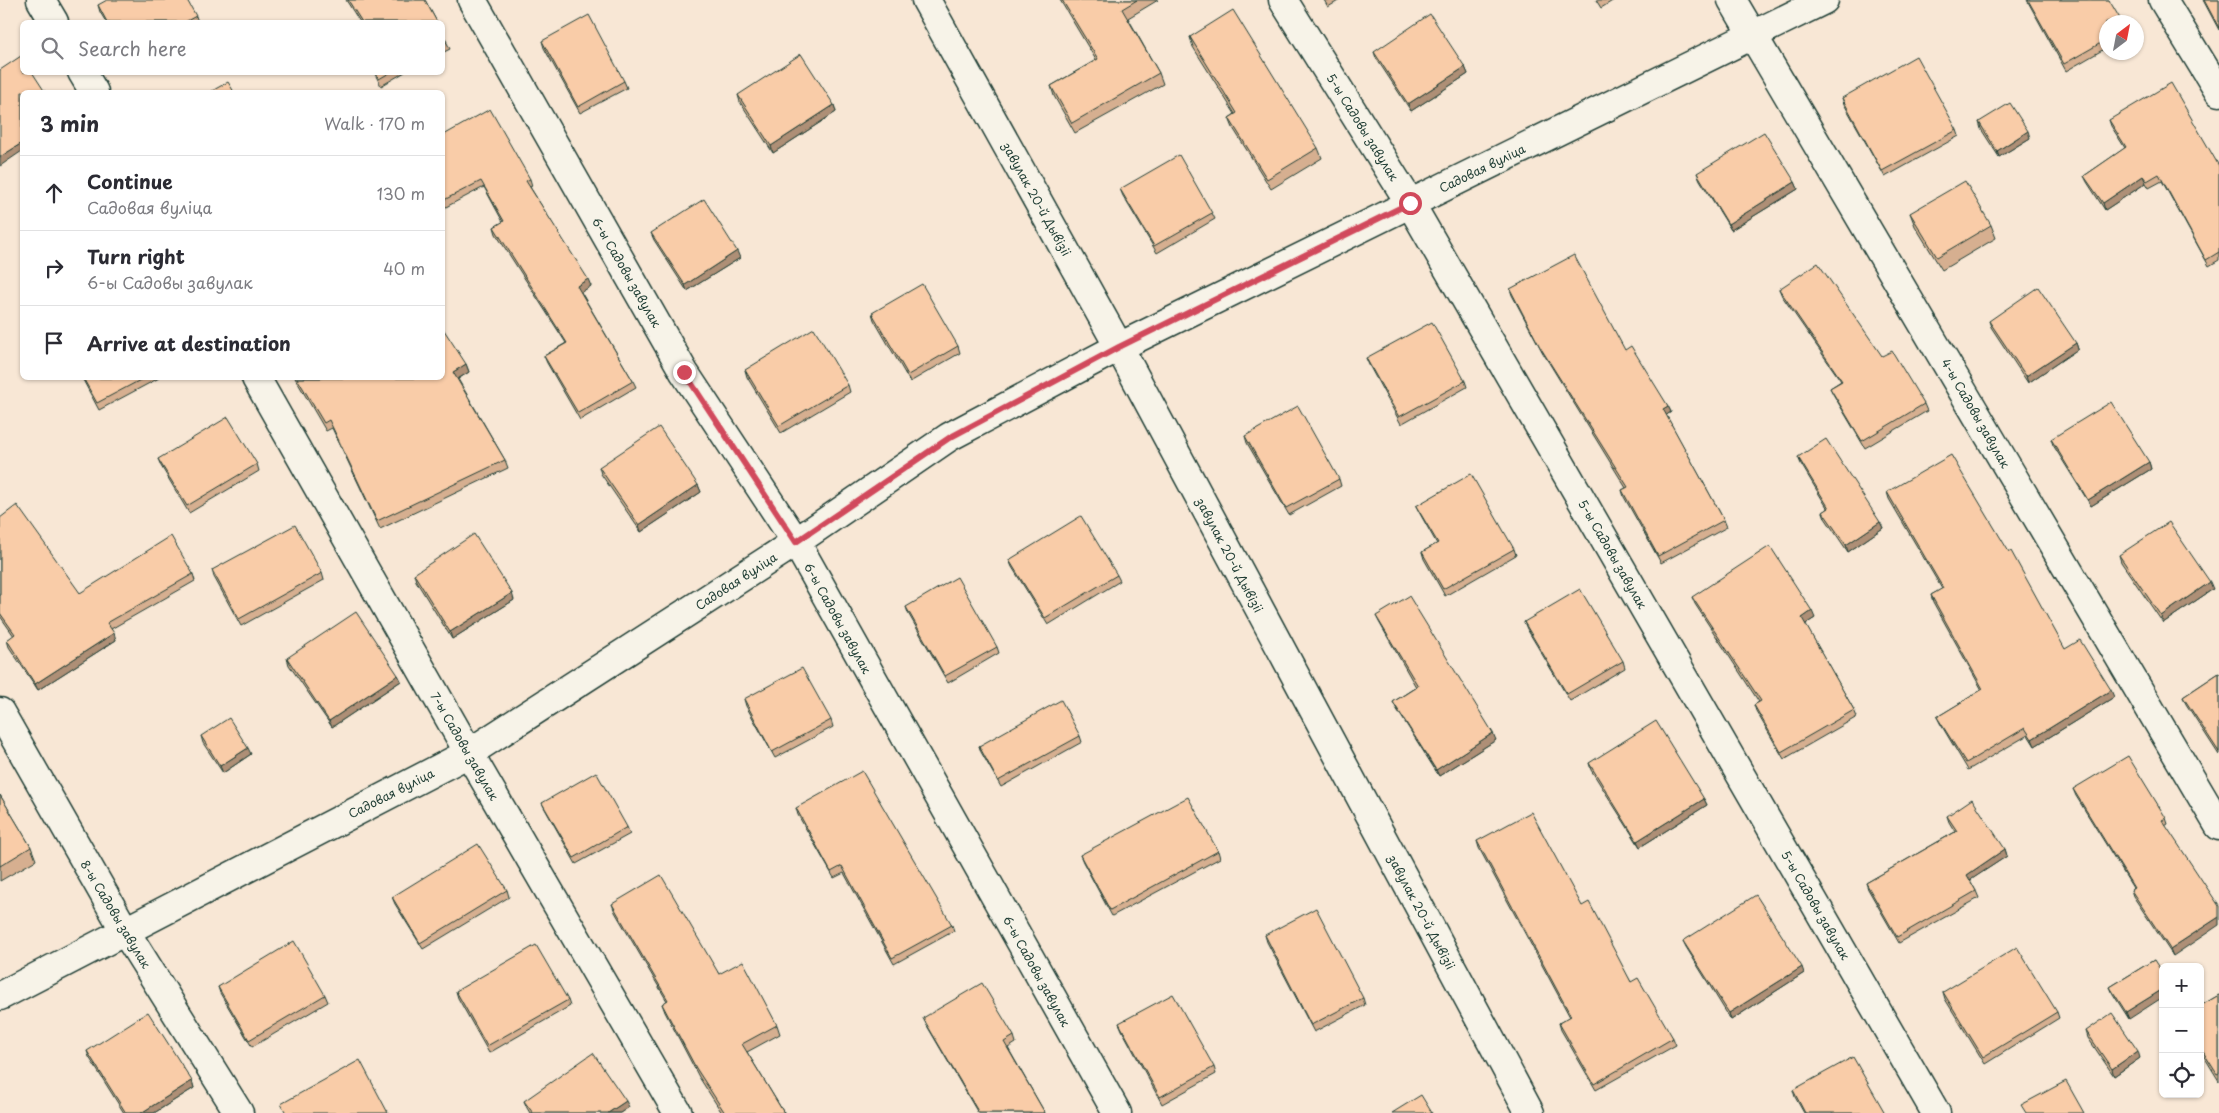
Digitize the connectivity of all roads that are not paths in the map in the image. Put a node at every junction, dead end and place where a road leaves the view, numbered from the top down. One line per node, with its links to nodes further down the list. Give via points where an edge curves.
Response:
1 (41, 0): 8 (street)
2 (472, 0): 16 (street, 6-ы Садовы завулак, via 684,372)
3 (926, 0): 14 (street, завулак 20-й Дывізіі)
4 (1283, 0): 13 (street, 5-ы Садовы завулак)
5 (1732, 0): 9 (street, 4-ы Садовы завулак)
6 (1824, 0): 9 (street, Садовая вуліца)
7 (2163, 0): 12 (street)
8 (53, 20)
9 (1754, 34): 13 (street, Садовая вуліца); 19 (street, 4-ы Садовы завулак)
10 (84, 75): 11 (street)
11 (93, 90)
12 (2219, 92)
13 (1410, 203): 14 (street, Садовая вуліца); 26 (street, 5-ы Садовы завулак)
14 (1119, 347): 16 (street, Садовая вуліца, via 949,438); 25 (street, завулак 20-й Дывізіі)
15 (257, 380): 18 (street, 7-ы Садовы завулак)
16 (796, 542): 18 (street, Садовая вуліца); 24 (street, 6-ы Садовы завулак)
17 (0, 712): 20 (street, 8-ы Садовы завулак)
18 (469, 753): 20 (street, Садовая вуліца); 23 (street, 7-ы Садовы завулак)
19 (2219, 826)
20 (125, 931): 21 (street, Садовая вуліца); 22 (street, 8-ы Садовы завулак)
21 (0, 996)
22 (239, 1113)
23 (678, 1113)
24 (1117, 1113)
25 (1530, 1113)
26 (1936, 1113)

